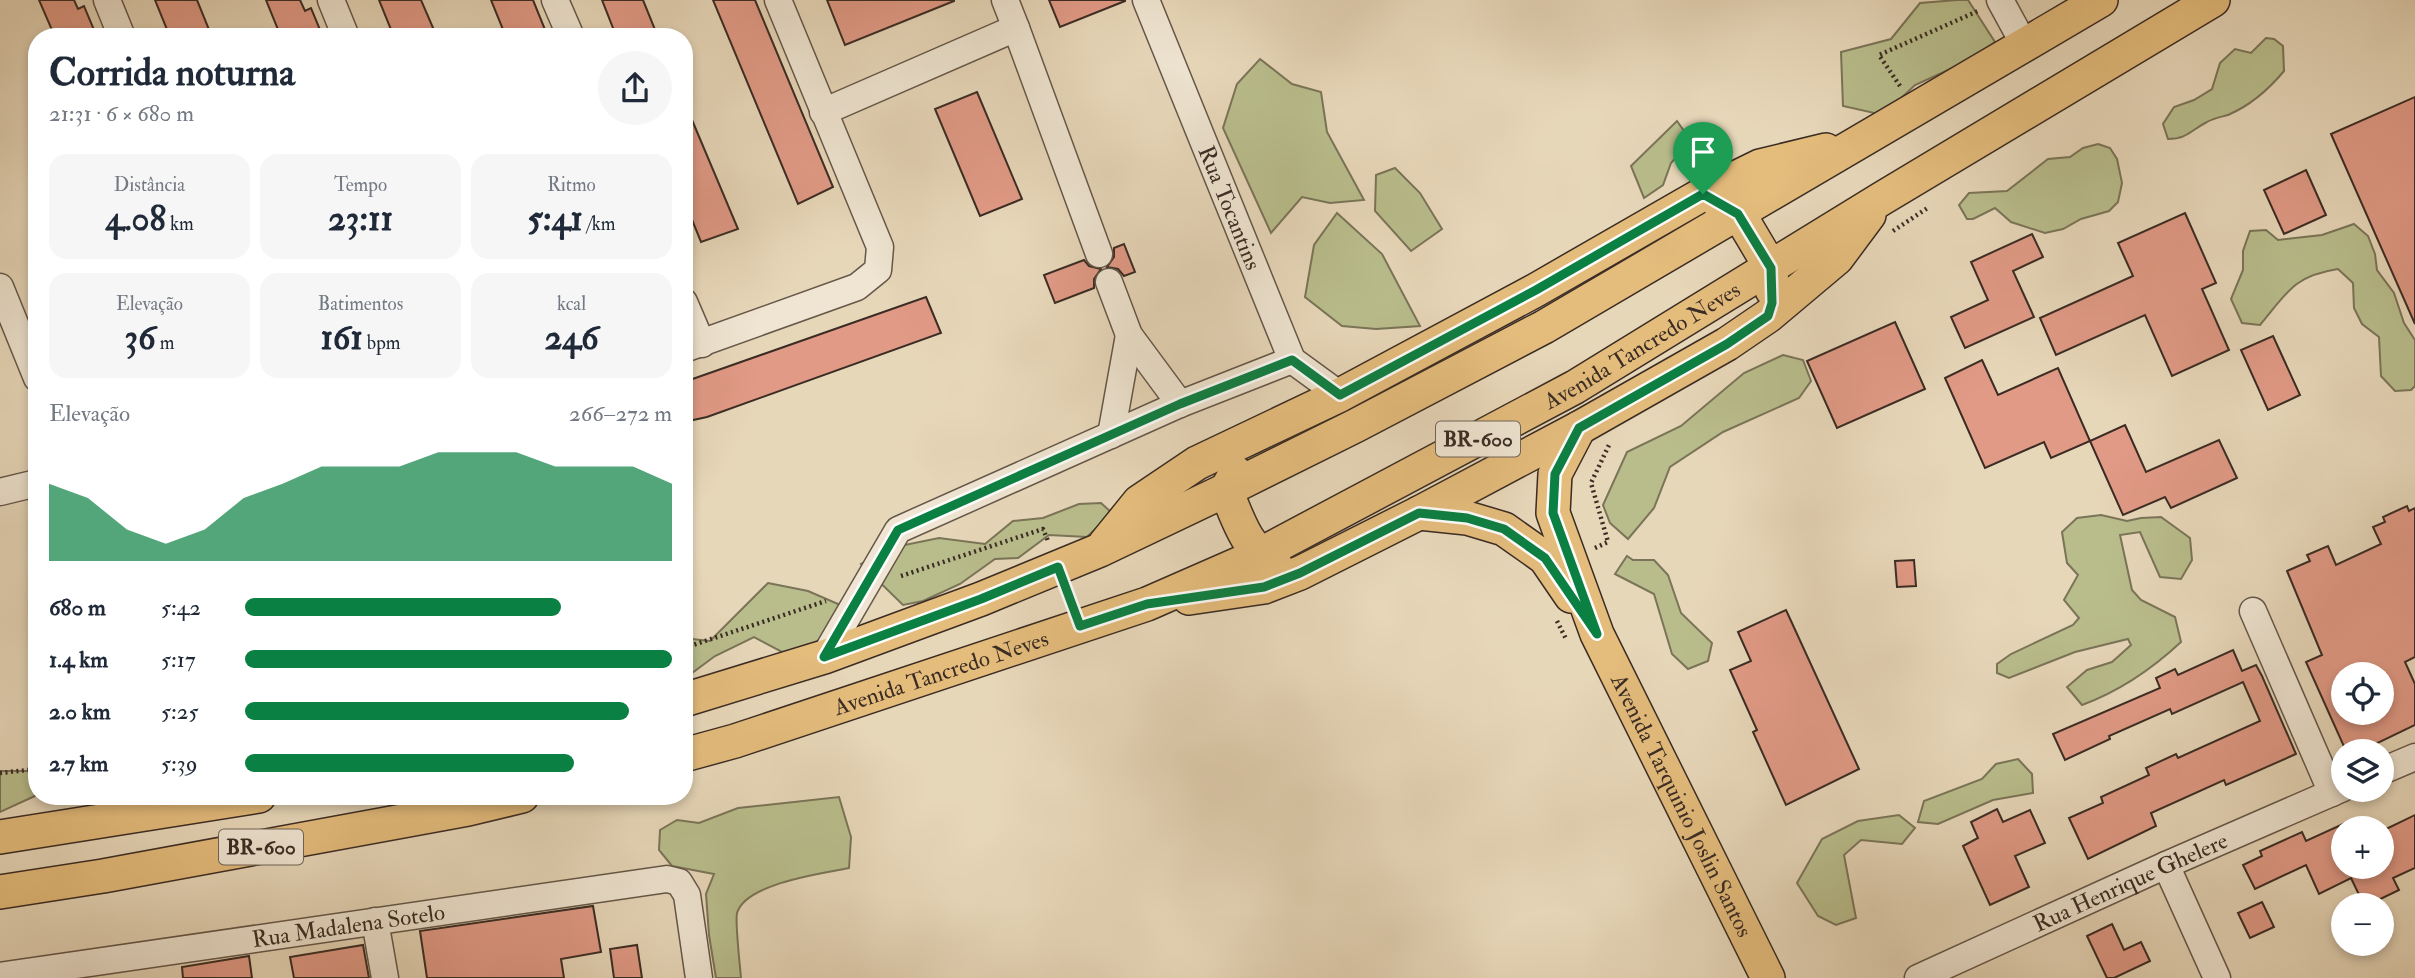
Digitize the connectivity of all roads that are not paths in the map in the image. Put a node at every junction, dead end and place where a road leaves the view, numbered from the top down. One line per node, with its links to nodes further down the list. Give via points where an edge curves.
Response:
1 (107, 0): 10 (street)
2 (331, 0): 11 (street)
3 (555, 0): 12 (street)
4 (778, 0): 15 (street)
5 (1005, 0): 13 (street)
6 (1146, 0): 28 (street, Rua Tocantins)
7 (2000, 0): 14 (street)
8 (2101, 0): 14 (main road, BR-600)
9 (2213, 0): 18 (main road, Avenida Tancredo Neves / BR-600)
10 (118, 28)
11 (342, 28)
12 (567, 28)
13 (1016, 28): 15 (street); 20 (street)
14 (2025, 46): 16 (main road, BR-600)
15 (824, 112): 26 (street, via 880,247 878,270 857,288)
16 (1856, 143): 17 (main road, via 1760,166); 19 (main road, BR-600)
17 (1703, 194): 19 (main road); 29 (main road)
18 (1881, 198): 21 (main road, Avenida Tancredo Neves / BR-600); 24 (main road, via 1837,258)
19 (1738, 214): 21 (main road); 35 (main road, BR-600, via 1544,327)
20 (1099, 254)
21 (1771, 268): 24 (main road); 39 (main road, Avenida Tancredo Neves / BR-600, via 1575,387)
22 (1109, 282): 25 (street)
23 (0, 287): 27 (street)
24 (1768, 316): 32 (main road)
25 (1129, 335): 30 (street); 33 (street)
26 (693, 346)
27 (28, 356)
28 (1292, 360): 29 (street); 30 (street)
29 (1340, 395): 31 (main road)
30 (1180, 404): 33 (street)
31 (1280, 425): 35 (main road, via 1255,448); 38 (main road, via 1197,463 1139,502)
32 (1579, 428): 37 (main road); 43 (main road, Avenida Tarquinio Joslin Santos, via 1555,474 1553,513)
33 (1111, 435): 44 (street, via 898,530)
34 (28, 485): 36 (street)
35 (1226, 490): 38 (main road, BR-600); 39 (main road, via 1241,529)
36 (0, 492)
37 (1419, 513): 40 (main road); 43 (main road, Avenida Tarquinio Joslin Santos, via 1467,518 1504,529 1545,558)
38 (1100, 550): 44 (main road, BR-600)
39 (1259, 555): 40 (main road, via 1275,566); 41 (main road, Avenida Tancredo Neves / BR-600)
40 (1300, 573): 41 (main road, via 1264,587)
41 (1147, 604): 46 (main road, Avenida Tancredo Neves / BR-600)
42 (2253, 611): 49 (street)
43 (1582, 639): 60 (main road, Avenida Tarquinio Joslin Santos)
44 (824, 657): 45 (main road, BR-600)
45 (693, 697)
46 (693, 752)
47 (2415, 757): 48 (street)
48 (2394, 766)
49 (2331, 776)
50 (2331, 794): 54 (street, Rua Henrique Ghelere)
51 (202, 805): 53 (main road, BR-600)
52 (482, 805): 55 (main road, BR-600)
53 (0, 837)
54 (2166, 865): 61 (street, Rua Henrique Ghelere); 62 (street)
55 (0, 892)
56 (375, 921): 57 (street, Rua Madalena Sotelo); 58 (street); 59 (street, Rua Madalena Sotelo, via 667,879 679,882 687,895)
57 (0, 976)
58 (384, 978)
59 (699, 978)
60 (1768, 978)
61 (1917, 978)
62 (2217, 978)

